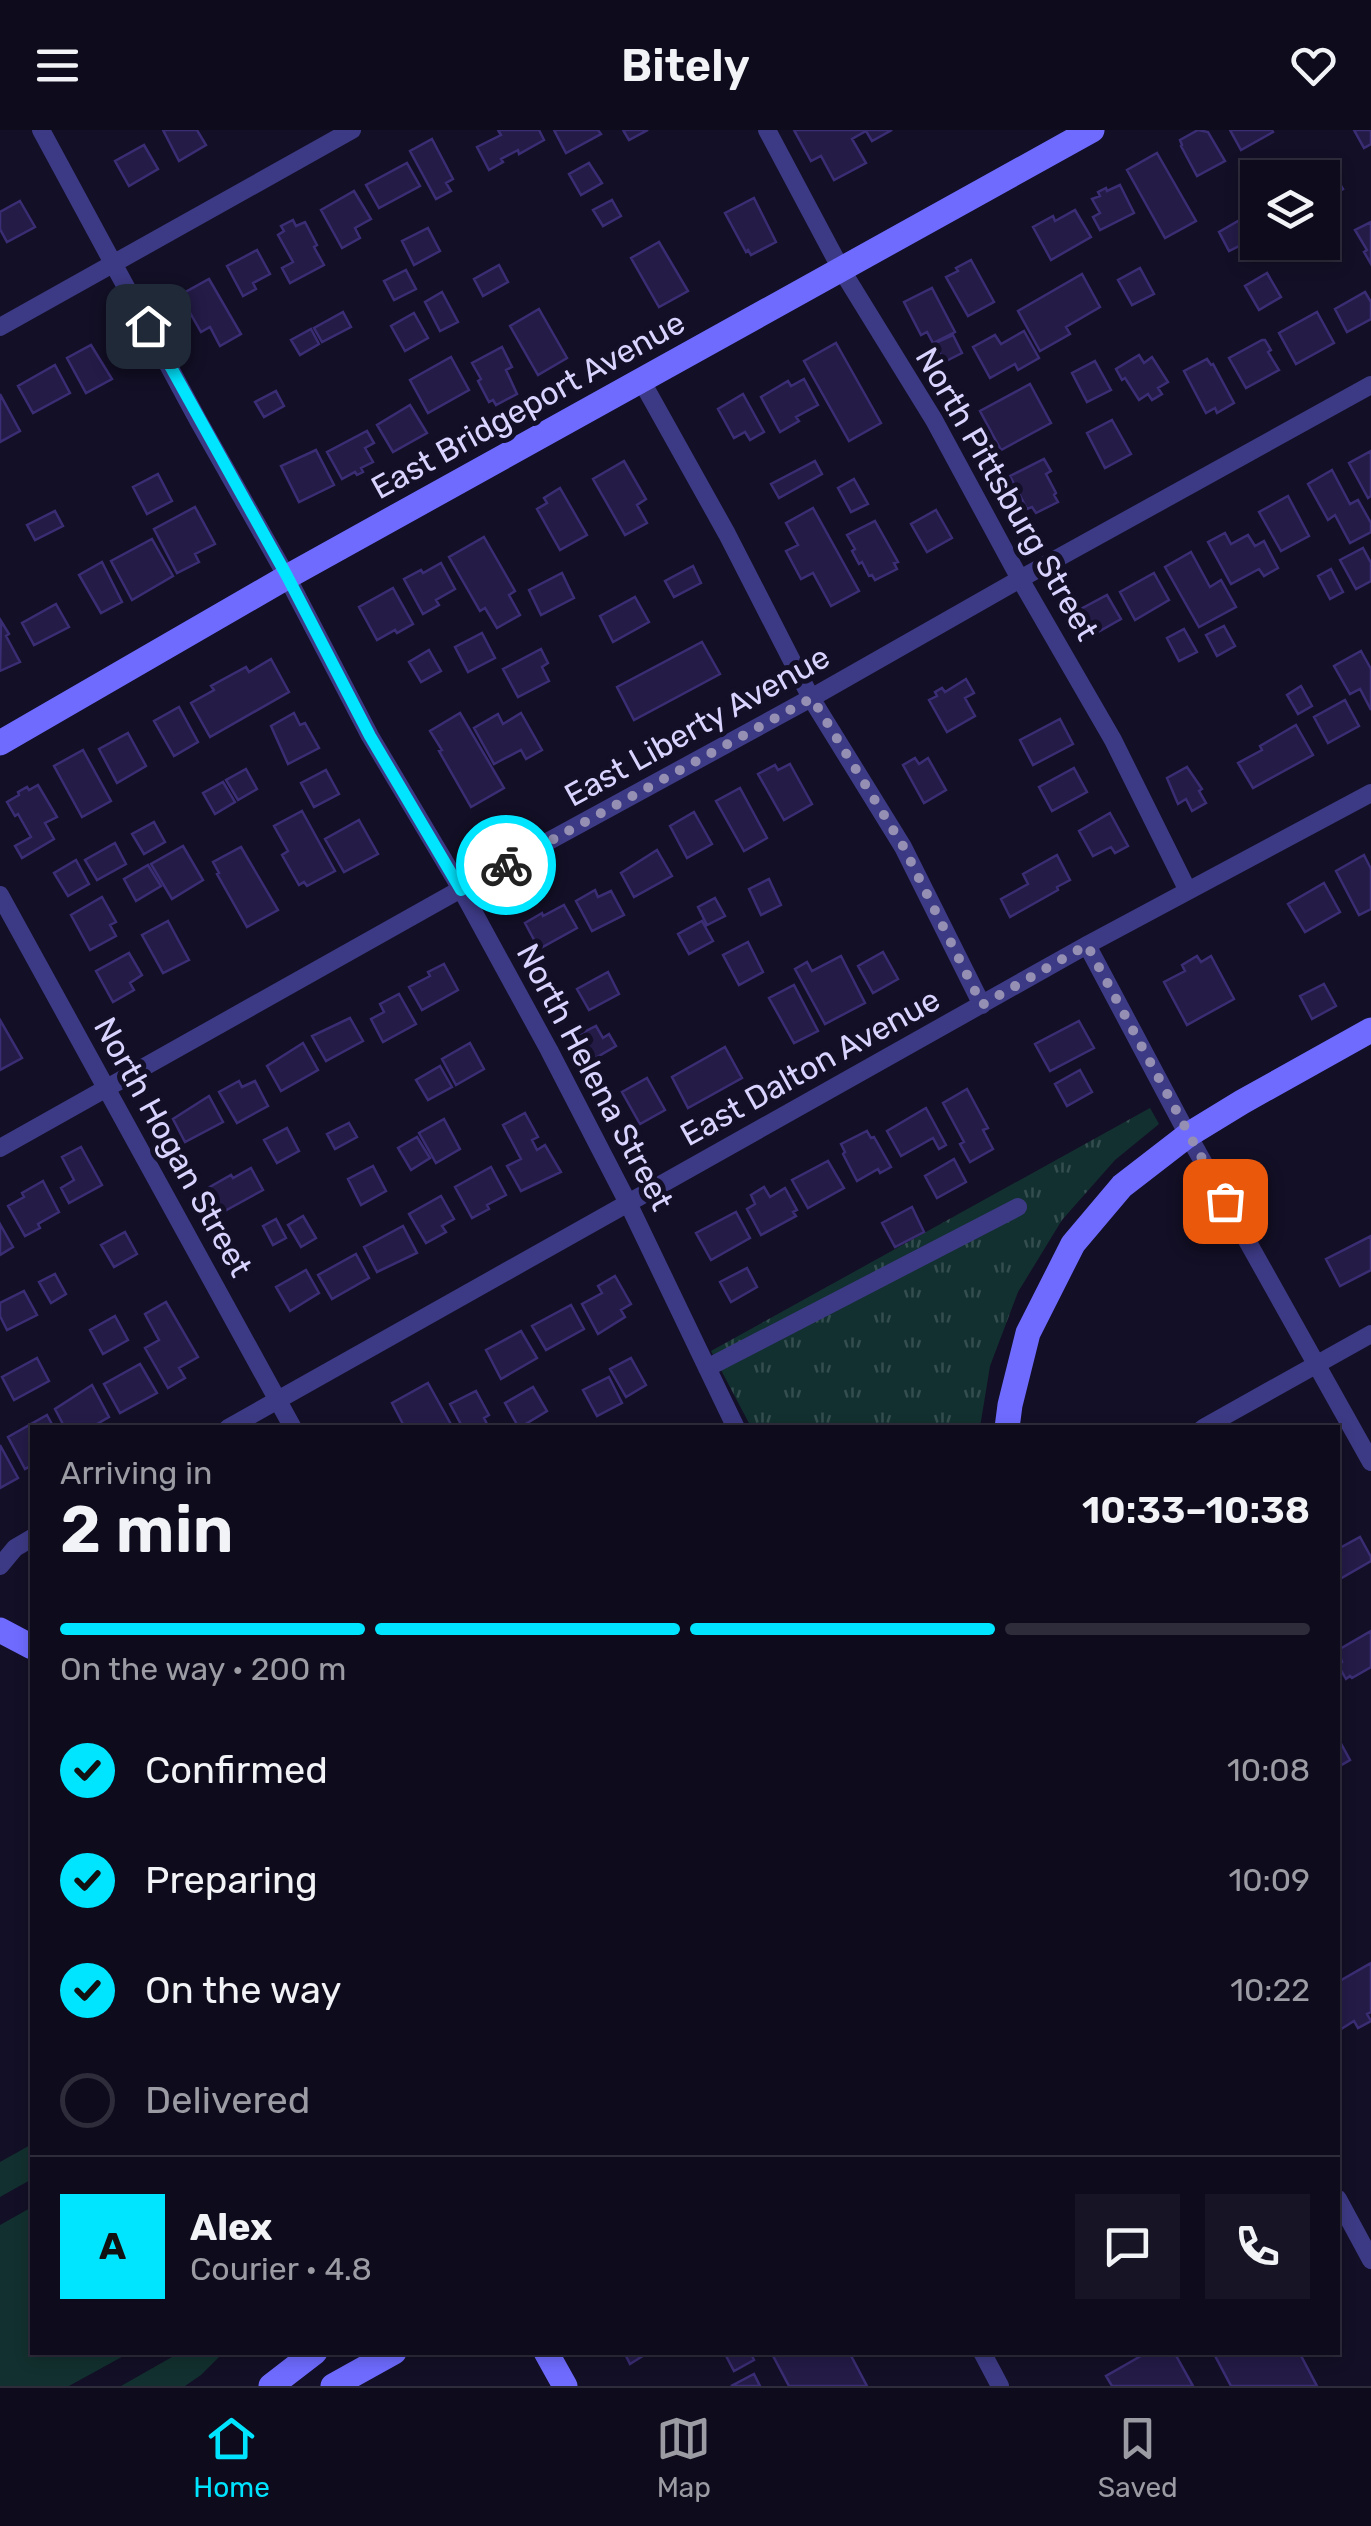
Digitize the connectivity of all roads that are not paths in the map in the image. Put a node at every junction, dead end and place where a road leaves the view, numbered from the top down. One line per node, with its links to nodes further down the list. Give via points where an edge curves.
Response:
1 (41, 130): 5 (street, North Helena Street)
2 (352, 130): 5 (street)
3 (767, 130): 6 (street, North Pittsburg Street)
4 (1092, 130): 6 (street, East Bridgeport Avenue)
5 (114, 262): 7 (street); 10 (street, North Helena Street)
6 (841, 269): 8 (street, East Bridgeport Avenue); 11 (street, North Pittsburg Street, via 934,420)
7 (0, 327)
8 (641, 380): 10 (street, East Bridgeport Avenue); 12 (street)
9 (1371, 385): 11 (street, East Liberty Avenue)
10 (287, 576): 13 (street, East Bridgeport Avenue); 15 (street, North Helena Street)
11 (1020, 579): 12 (street, East Liberty Avenue); 16 (street, North Pittsburg Street, via 1113,740)
12 (812, 698): 15 (street, East Liberty Avenue); 19 (street, via 903,846)
13 (0, 743)
14 (1371, 793): 16 (street, East Dalton Avenue)
15 (461, 890): 21 (street, East Liberty Avenue); 24 (street, North Helena Street)
16 (1188, 890): 18 (street, East Dalton Avenue)
17 (0, 895): 21 (street, North Hogan Street)
18 (1087, 945): 19 (street, East Dalton Avenue); 22 (street)
19 (982, 1005): 24 (street, East Dalton Avenue)
20 (1371, 1030): 22 (street)
21 (107, 1088): 23 (street, East Liberty Avenue); 29 (street, North Hogan Street)
22 (1188, 1135): 27 (street); 33 (street, via 1122,1186 1073,1244 1028,1333)
23 (0, 1148)
24 (628, 1202): 28 (street, North Helena Street); 29 (street, East Dalton Avenue)
25 (1018, 1207): 28 (street)
26 (1371, 1334): 27 (street)
27 (1316, 1365): 34 (street); 35 (street)
28 (708, 1368): 32 (street, North Helena Street)
29 (277, 1400): 30 (street, East Dalton Avenue); 31 (street, North Hogan Street)
30 (233, 1425)
31 (290, 1425)
32 (735, 1425)
33 (1007, 1425)
34 (1208, 1425)
35 (1371, 1462)
36 (30, 1539): 37 (street)
37 (0, 1566)
38 (0, 1630): 39 (street)
39 (30, 1646)
40 (1340, 2203): 41 (street)
41 (1371, 2260)
42 (311, 2355): 46 (street)
43 (389, 2355): 47 (street)
44 (548, 2355): 48 (street)
45 (984, 2355): 49 (street)
46 (271, 2386)
47 (333, 2386)
48 (565, 2386)
49 (1000, 2386)

